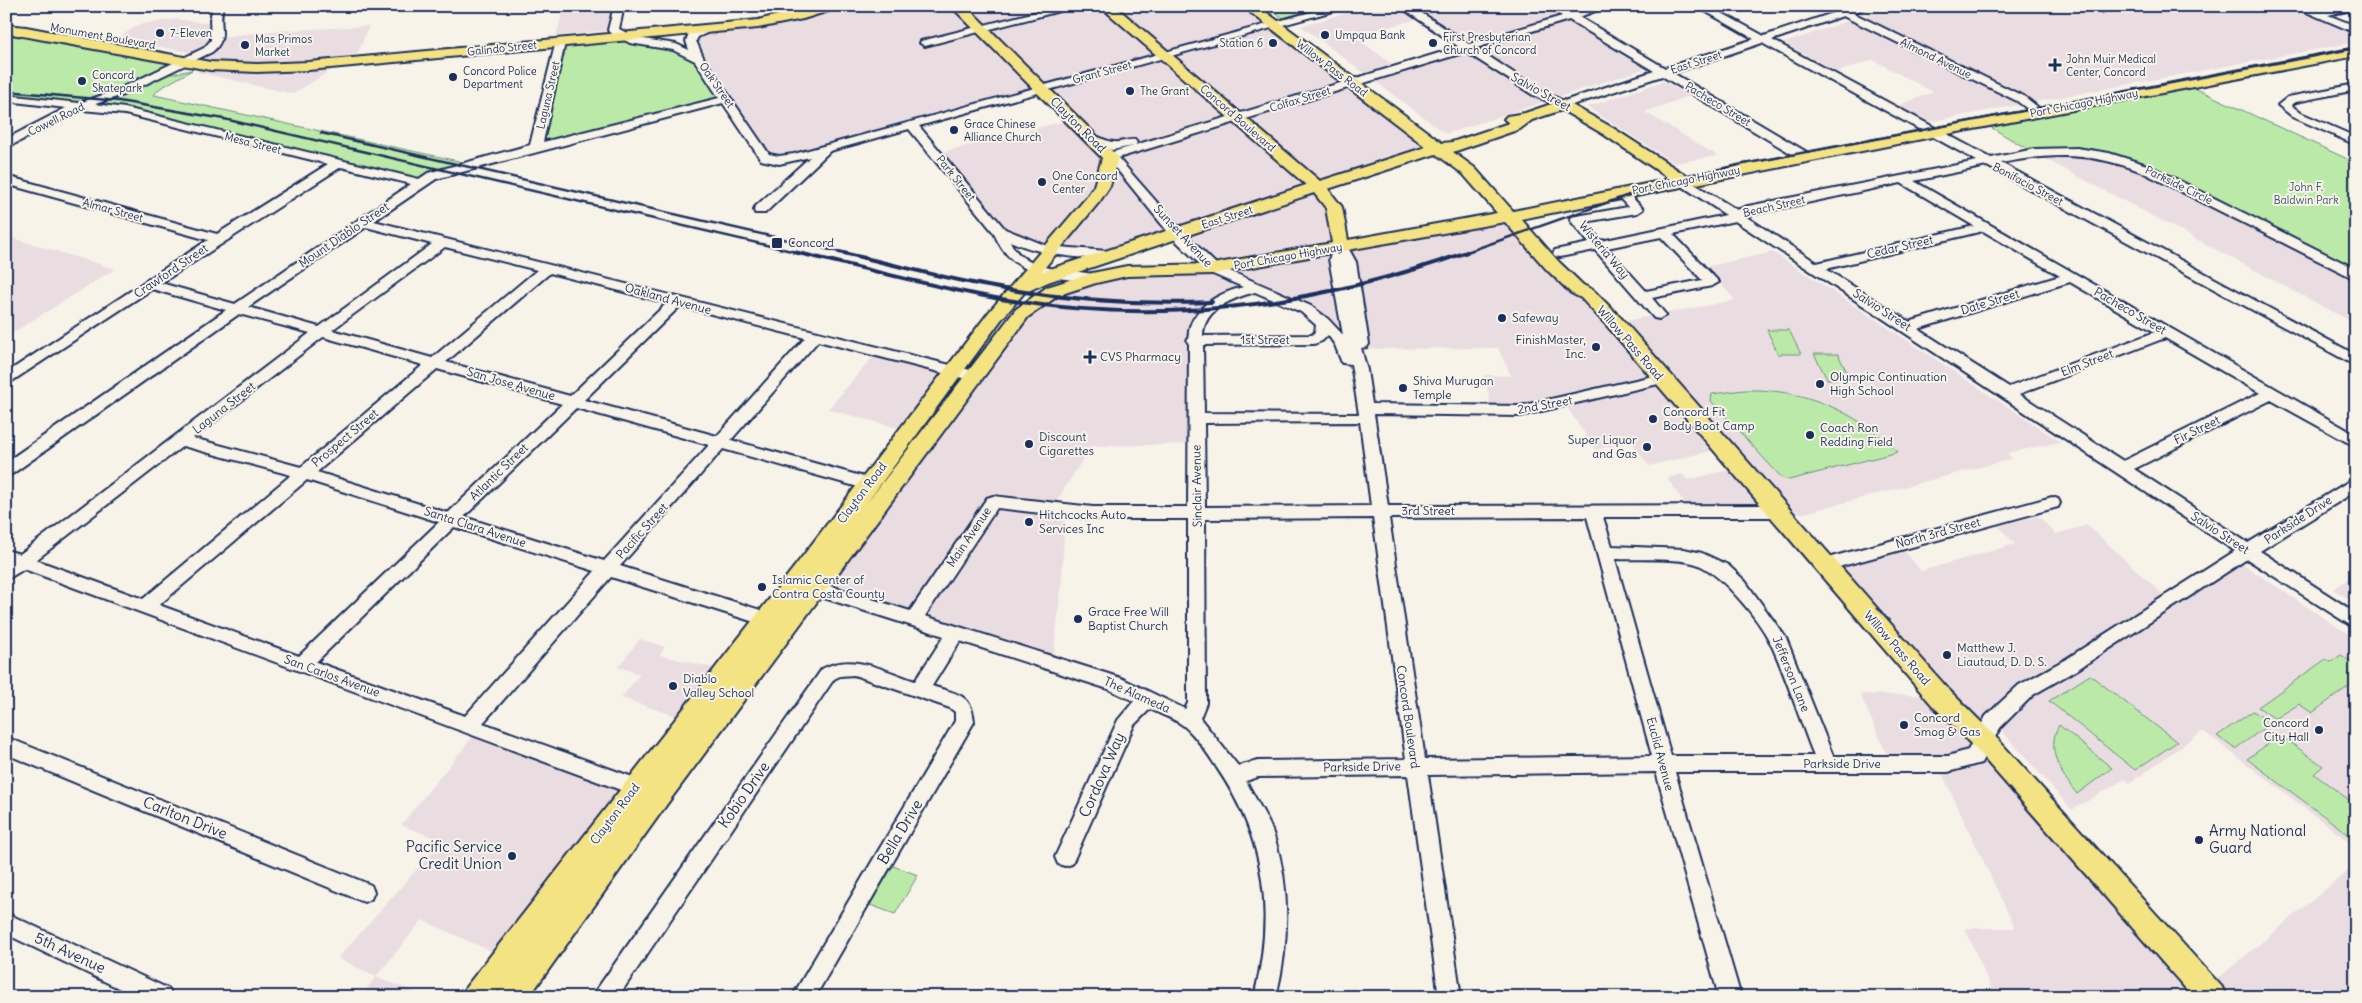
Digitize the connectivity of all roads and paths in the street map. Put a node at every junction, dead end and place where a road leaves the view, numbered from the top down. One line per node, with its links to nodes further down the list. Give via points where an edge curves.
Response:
1 (218, 6): 37 (street, Cowell Road, via 214,22 218,39 216,45)
2 (618, 6): 27 (street)
3 (958, 6): 25 (main road, Clayton Road)
4 (1074, 6): 25 (street)
5 (1107, 6): 38 (main road, Concord Boulevard)
6 (1249, 6): 22 (main road, Willow Pass Road)
7 (1261, 6): 22 (main road, Willow Pass Road)
8 (1346, 6): 22 (street, Grant Street)
9 (1404, 6): 33 (street, Salvio Street)
10 (1553, 6): 20 (street, Pacheco Street)
11 (1604, 6): 20 (street, Colfax Street)
12 (1701, 6): 29 (street, Bonifacio Street)
13 (1833, 6): 18 (street, Almond Avenue)
14 (1864, 6): 18 (street, East Street)
15 (2298, 6): 19 (street)
16 (2355, 6): 19 (street)
17 (823, 8): 24 (main road, Galindo Street, via 758,24); 27 (main road, Galindo Street)
18 (1845, 12): 29 (street, East Street); 55 (street, Almond Avenue)
19 (2319, 14): 26 (street)
20 (1569, 16): 33 (street, Colfax Street); 42 (street, Pacheco Street)
21 (6, 23): 37 (main road, Monument Boulevard, via 61,28)
22 (1281, 25): 38 (street, Grant Street); 43 (main road, Willow Pass Road)
23 (6, 30): 41 (main road, Monument Boulevard, via 26,31)
24 (705, 30): 27 (main road, Galindo Street); 40 (street, via 693,35 691,41)
25 (982, 30): 32 (street); 46 (main road, Clayton Road)
26 (2356, 30)
27 (619, 33): 28 (main road, Galindo Street); 30 (main road, Galindo Street); 40 (street, Oak Street, via 634,41 676,47)
28 (544, 37): 34 (main road, Galindo Street); 35 (main road, via 502,43)
29 (1764, 40): 42 (street, East Street); 57 (street, Bonifacio Street)
30 (560, 42): 35 (main road, Galindo Street); 64 (street, Laguna Street)
31 (2356, 42): 45 (main road, Port Chicago Highway)
32 (925, 43)
33 (1466, 47): 43 (street, Colfax Street); 52 (street, Salvio Street, via 1537,93)
34 (410, 49): 37 (main road, Galindo Street, via 284,61 237,60); 39 (main road)
35 (494, 49): 39 (main road, Galindo Street)
36 (2356, 52): 45 (main road, Port Chicago Highway)
37 (199, 54): 41 (street, Cowell Road)
38 (1166, 55): 46 (street, Grant Street); 51 (main road, Concord Boulevard)
39 (379, 60): 41 (main road, Galindo Street, via 257,68)
40 (699, 60): 50 (street, Oak Street)
41 (181, 61): 54 (street, Cowell Road, via 119,93)
42 (1664, 72): 52 (street, East Street); 66 (street, Pacheco Street)
43 (1357, 81): 56 (street, Colfax Street); 63 (main road, Willow Pass Road)
44 (2356, 87): 47 (street)
45 (2137, 88): 55 (main road, Port Chicago Highway)
46 (1042, 89): 58 (street, Grant Street); 60 (main road, Clayton Road)
47 (2341, 90): 48 (street); 53 (street, via 2292,99)
48 (2356, 96)
49 (6, 98): 54 (street)
50 (727, 99): 64 (street, Mount Diablo Street); 69 (street, Oak Street, via 765,157)
51 (1222, 105): 56 (main road, Concord Boulevard); 60 (street, via 1224,115 1220,117 1122,146)
52 (1562, 105): 63 (main road, East Street, via 1527,117 1515,126); 72 (main road, Salvio Street)
53 (2284, 105): 61 (street, via 2297,115)
54 (84, 106): 62 (street, Cowell Road); 71 (street, Mesa Street, via 125,111)
55 (2032, 108): 57 (main road, Port Chicago Highway); 59 (main road, Port Chicago Highway)
56 (1238, 118): 67 (street, Colfax Street); 76 (main road, Concord Boulevard)
57 (1917, 124): 59 (street, Bonifacio Street); 66 (main road, Port Chicago Highway)
58 (912, 125): 65 (street, Grant Street); 83 (street, Park Street)
59 (1932, 132): 68 (main road, Port Chicago Highway); 70 (street, Bonifacio Street)
60 (1093, 139): 67 (main road, Clayton Road)
61 (2356, 141)
62 (6, 144)
63 (1446, 145): 76 (main road, East Street); 79 (main road, Willow Pass Road, via 1479,166)
64 (536, 147): 75 (street, Mount Diablo Street, via 432,176)
65 (827, 148): 69 (street, Grant Street); 78 (street)
66 (1791, 148): 68 (street, Pacheco Street); 72 (main road, Port Chicago Highway)
67 (1110, 157): 85 (street, Sunset Avenue); 90 (main road, Clayton Road, via 1102,186)
68 (1806, 157): 72 (main road, Port Chicago Highway)
69 (772, 161)
70 (1989, 163): 74 (street, Beach Street); 98 (street, Parkside Circle, via 2061,151 2095,153 2130,162); 116 (street, Bonifacio Street)
71 (337, 164): 75 (street, Mesa Street); 86 (street, Crawford Street)
72 (1677, 176): 77 (main road, Port Chicago Highway); 80 (street, Salvio Street)
73 (6, 180): 86 (street, Almar Street)
74 (1904, 180): 80 (street, Beach Street); 82 (street, Pacheco Street)
75 (421, 183): 81 (street, Mount Diablo Street)
76 (1318, 187): 85 (main road, East Street); 89 (main road, Concord Boulevard, via 1334,207)
77 (1621, 193): 79 (main road, Port Chicago Highway); 88 (street, Wisteria Way, via 1636,209 1576,220)
78 (760, 210)
79 (1518, 215): 89 (main road, Port Chicago Highway); 91 (main road, Willow Pass Road); 104 (main road, Willow Pass Road, via 1553,266)
80 (1736, 215): 84 (street, Beach Street, via 1726,220); 93 (street, Salvio Street)
81 (362, 222): 87 (street, Oakland Avenue); 107 (street, Mount Diablo Street)
82 (1985, 227): 93 (street, Cedar Street); 99 (street, Pacheco Street)
83 (1000, 232): 90 (street, Park Street); 95 (street, Park Street, via 1013,253)
84 (1663, 232): 88 (street, Beach Street); 105 (street, via 1712,282)
85 (1177, 234): 92 (main road, East Street); 96 (street, Sunset Avenue)
86 (219, 239): 101 (street, Crawford Street)
87 (442, 242): 94 (street, Oakland Avenue); 112 (street, Laguna Street)
88 (1598, 245): 91 (street, Beach Street); 105 (street, Wisteria Way)
89 (1341, 246): 96 (main road, Port Chicago Highway); 125 (street, Concord Boulevard, via 1336,258 1348,326 1360,370)
90 (1050, 250): 92 (street, Park Street); 95 (main road, Clayton Road)
91 (1560, 253): 104 (main road, Willow Pass Road, via 1587,286)
92 (1114, 255): 97 (main road, East Street)
93 (1816, 268): 111 (street, Salvio Street)
94 (547, 269): 106 (street, Oakland Avenue); 117 (street, Prospect Street)
95 (1034, 269): 97 (street, Park Street); 103 (main road, Clayton Road)
96 (1213, 269): 100 (main road, Port Chicago Highway, via 1126,271); 102 (street, Sunset Avenue)
97 (1054, 274): 100 (street, Park Street); 103 (main road, East Street)
98 (2356, 274)
99 (2072, 277): 111 (street, Date Street); 113 (street, Pacheco Street)
100 (1092, 278): 108 (main road, Port Chicago Highway, via 1052,291)
101 (152, 285): 107 (street, San Jose Avenue); 121 (street, Crawford Street)
102 (1258, 287): 110 (street, Sunset Avenue, via 1306,309); 115 (street, Sinclair Avenue, via 1220,299 1201,317)
103 (1018, 291): 118 (main road, Clayton Road)
104 (1587, 294): 120 (main road, Willow Pass Road)
105 (1643, 296): 109 (street, Wisteria Way)
106 (677, 301): 114 (street, Oakland Avenue); 124 (street, Atlantic Street)
107 (238, 308): 112 (street, San Jose Avenue); 132 (street, Mount Diablo Street)
108 (1022, 313): 119 (main road, Clayton Road)
109 (1659, 315)
110 (1323, 322): 115 (street, 1st Street, via 1321,336 1314,339); 125 (street, Concord Boulevard, via 1342,345)
111 (1908, 327): 122 (street, Salvio Street)
112 (322, 331): 117 (street, San Jose Avenue); 128 (street, Laguna Street)
113 (2167, 332): 122 (street, Elm Street); 123 (street, Pacheco Street)
114 (815, 336): 118 (street, Oakland Avenue); 130 (street, Pacific Street)
115 (1194, 340): 126 (street, Sinclair Avenue)
116 (2356, 361)
117 (435, 362): 124 (street, San Jose Avenue); 133 (street, Prospect Street)
118 (954, 371): 119 (street, Oakland Avenue); 135 (main road, Clayton Road)
119 (974, 376): 149 (main road, Clayton Road)
120 (1662, 379): 125 (street, 2nd Street, via 1520,411); 140 (main road, Willow Pass Road)
121 (6, 380)
122 (2008, 393): 131 (street, Salvio Street)
123 (2272, 393): 129 (street, Pacheco Street); 131 (street, Fir Street)
124 (572, 402): 130 (street, San Jose Avenue); 142 (street, Atlantic Street)
125 (1360, 413): 126 (street, 2nd Street); 127 (street, Concord Boulevard)
126 (1197, 418): 141 (street, Sinclair Avenue)
127 (1369, 437): 138 (street, Concord Boulevard)
128 (182, 440): 133 (street, Santa Clara Avenue); 145 (street, Laguna Street)
129 (2356, 442)
130 (719, 444): 135 (street, San Jose Avenue); 147 (street, Pacific Street)
131 (2122, 468): 144 (street, Salvio Street)
132 (6, 470)
133 (303, 473): 142 (street, Santa Clara Avenue); 150 (street, Prospect Street)
134 (2356, 483): 144 (street, Parkside Drive)
135 (869, 484): 149 (main road, Clayton Road)
136 (2052, 503): 146 (street, North 3rd Street)
137 (1080, 510): 141 (street, 3rd Street, via 1093,513); 152 (street, Main Avenue, via 993,502)
138 (1379, 511): 139 (street, 3rd Street); 141 (street, 3rd Street); 164 (street, Concord Boulevard)
139 (1593, 511): 140 (street, 3rd Street); 143 (street, Euclid Avenue)
140 (1777, 511): 146 (main road, Willow Pass Road)
141 (1198, 512): 158 (street, Sinclair Avenue, via 1197,703)
142 (450, 519): 147 (street, Santa Clara Avenue); 155 (street, Atlantic Street)
143 (1604, 552): 162 (street, Euclid Avenue); 163 (street, Jefferson Lane, via 1684,555 1702,559 1722,570 1739,586 1777,638)
144 (2249, 552): 153 (street, Salvio Street); 160 (street, Parkside Drive, via 2026,690 1993,722)
145 (15, 559): 148 (street, Laguna Street); 150 (street, San Carlos Avenue)
146 (1824, 565): 160 (main road, Willow Pass Road, via 1941,698)
147 (608, 569): 151 (street, Santa Clara Avenue); 159 (street, Pacific Street)
148 (6, 574)
149 (805, 585): 151 (main road, Clayton Road); 152 (street, The Alameda); 166 (main road, Clayton Road)
150 (144, 608): 155 (street, San Carlos Avenue)
151 (767, 618): 166 (main road, Clayton Road)
152 (914, 619): 154 (street, The Alameda)
153 (2356, 622)
154 (956, 633): 156 (street); 157 (street, The Alameda, via 1114,683)
155 (302, 665): 159 (street, San Carlos Avenue)
156 (920, 689): 173 (street, Kobio Drive, via 854,668 837,669 828,674); 174 (street, Bella Drive, via 957,702 964,709 965,722)
157 (1148, 699): 158 (street, The Alameda); 167 (street, Cordova Way, via 1127,720)
158 (1190, 720): 165 (street, The Alameda)
159 (469, 726): 166 (street, San Carlos Avenue)
160 (1983, 740): 163 (street, Parkside Drive, via 1974,757 1948,764); 178 (main road, Willow Pass Road)
161 (6, 745): 168 (street, Carlton Drive)
162 (1663, 764): 163 (street, Parkside Drive); 164 (street, Parkside Drive); 177 (street, Euclid Avenue)
163 (1827, 764)
164 (1415, 767): 165 (street, Parkside Drive, via 1258,769); 176 (street, Concord Boulevard)
165 (1234, 776): 175 (street, The Alameda, via 1264,836 1272,872 1276,920 1272,969)
166 (647, 791): 171 (main road, Clayton Road); 172 (main road, Clayton Road)
167 (1065, 857)
168 (364, 892)
169 (6, 924): 170 (street, 5th Avenue)
170 (161, 997)
171 (476, 997)
172 (511, 997)
173 (605, 997)
174 (803, 997)
175 (1265, 997)
176 (1450, 997)
177 (1730, 997)
178 (2212, 997)

